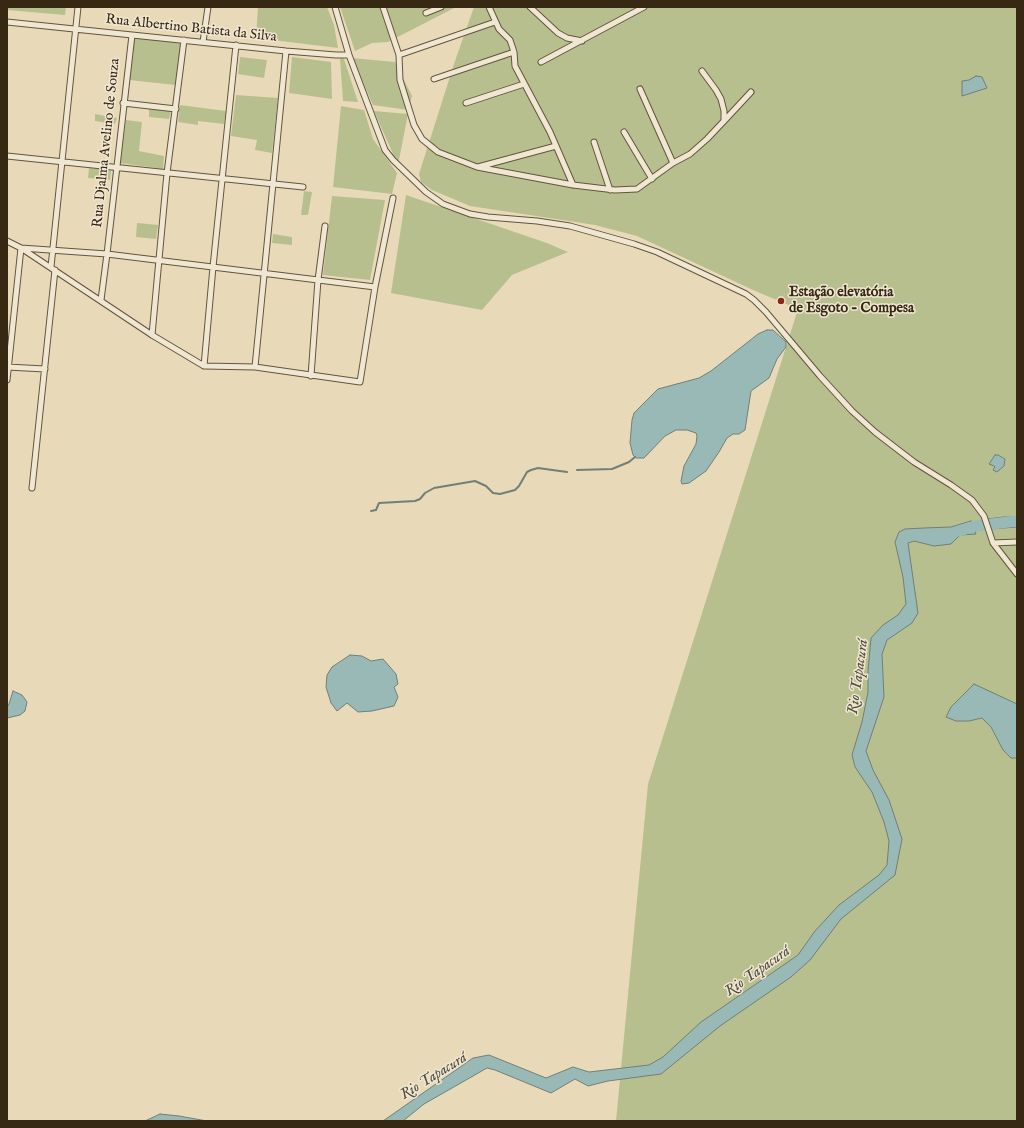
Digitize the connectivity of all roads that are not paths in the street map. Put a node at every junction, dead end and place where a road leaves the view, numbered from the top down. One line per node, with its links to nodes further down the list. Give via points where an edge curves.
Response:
1 (78, 7): 13 (street)
2 (208, 7): 17 (street)
3 (335, 7): 21 (street)
4 (383, 7): 22 (street)
5 (440, 7): 9 (street)
6 (489, 7): 11 (street)
7 (530, 7): 16 (street, via 558,33)
8 (644, 7): 16 (street)
9 (426, 13)
10 (7, 22): 12 (street); 13 (street, Rua Albertino Batista da Silva)
11 (495, 22): 20 (street, via 510,40); 22 (street)
12 (7, 26)
13 (76, 29): 14 (street, Rua Albertino Batista da Silva); 37 (street)
14 (132, 35): 15 (street, Rua Albertino Batista da Silva); 30 (street, Rua Djalma Avelino de Souza)
15 (184, 40): 17 (street, Rua Albertino Batista da Silva); 31 (street)
16 (582, 41): 23 (street)
17 (203, 42): 18 (street, Rua Albertino Batista da Silva)
18 (236, 45): 19 (street, Rua Albertino Batista da Silva); 42 (street)
19 (286, 51): 21 (street, Rua Albertino Batista da Silva); 44 (street)
20 (514, 52): 25 (street); 26 (street, via 515,66)
21 (348, 54): 70 (street, via 385,150 426,192 443,204 470,214 570,226 634,244 657,252 746,294 766,312 852,411 875,432 914,462 972,500 982,511)
22 (399, 55): 40 (street, via 400,80 414,125 422,140 438,152)
23 (541, 62)
24 (702, 71): 32 (street, via 721,99)
25 (434, 79)
26 (524, 84): 29 (street); 35 (street)
27 (640, 89): 38 (street)
28 (751, 92): 32 (street)
29 (466, 103)
30 (124, 104): 31 (street); 39 (street, Rua Djalma Avelino de Souza)
31 (176, 109): 41 (street)
32 (724, 121): 38 (street, via 690,154)
33 (624, 132): 43 (street)
34 (594, 142): 47 (street)
35 (556, 146): 40 (street); 45 (street)
36 (7, 156): 37 (street)
37 (62, 162): 39 (street); 52 (street)
38 (673, 164): 43 (street)
39 (116, 167): 41 (street); 53 (street, Rua Djalma Avelino de Souza)
40 (477, 167): 45 (street)
41 (167, 173): 42 (street); 54 (street)
42 (222, 179): 44 (street); 55 (street)
43 (652, 179): 47 (street, via 638,189)
44 (273, 184): 46 (street); 57 (street)
45 (573, 185): 47 (street)
46 (303, 187)
47 (610, 190)
48 (393, 198): 59 (street)
49 (325, 226): 58 (street)
50 (7, 241): 51 (street)
51 (21, 248): 52 (street); 56 (street); 63 (street)
52 (53, 250): 53 (street); 56 (street)
53 (107, 254): 54 (street); 60 (street, Rua Djalma Avelino de Souza)
54 (160, 260): 55 (street); 61 (street)
55 (212, 267): 57 (street); 62 (street)
56 (53, 269): 60 (street); 65 (street)
57 (263, 273): 58 (street); 64 (street)
58 (318, 280): 59 (street); 66 (street)
59 (375, 287): 66 (street, via 360,382)
60 (101, 300): 61 (street)
61 (152, 335): 62 (street)
62 (204, 366): 64 (street)
63 (8, 367): 65 (street); 67 (street)
64 (254, 368): 66 (street)
65 (45, 369): 68 (street)
66 (311, 376)
67 (7, 380)
68 (32, 488)
69 (1017, 542): 70 (street)
70 (993, 543): 71 (street)
71 (1017, 574)

